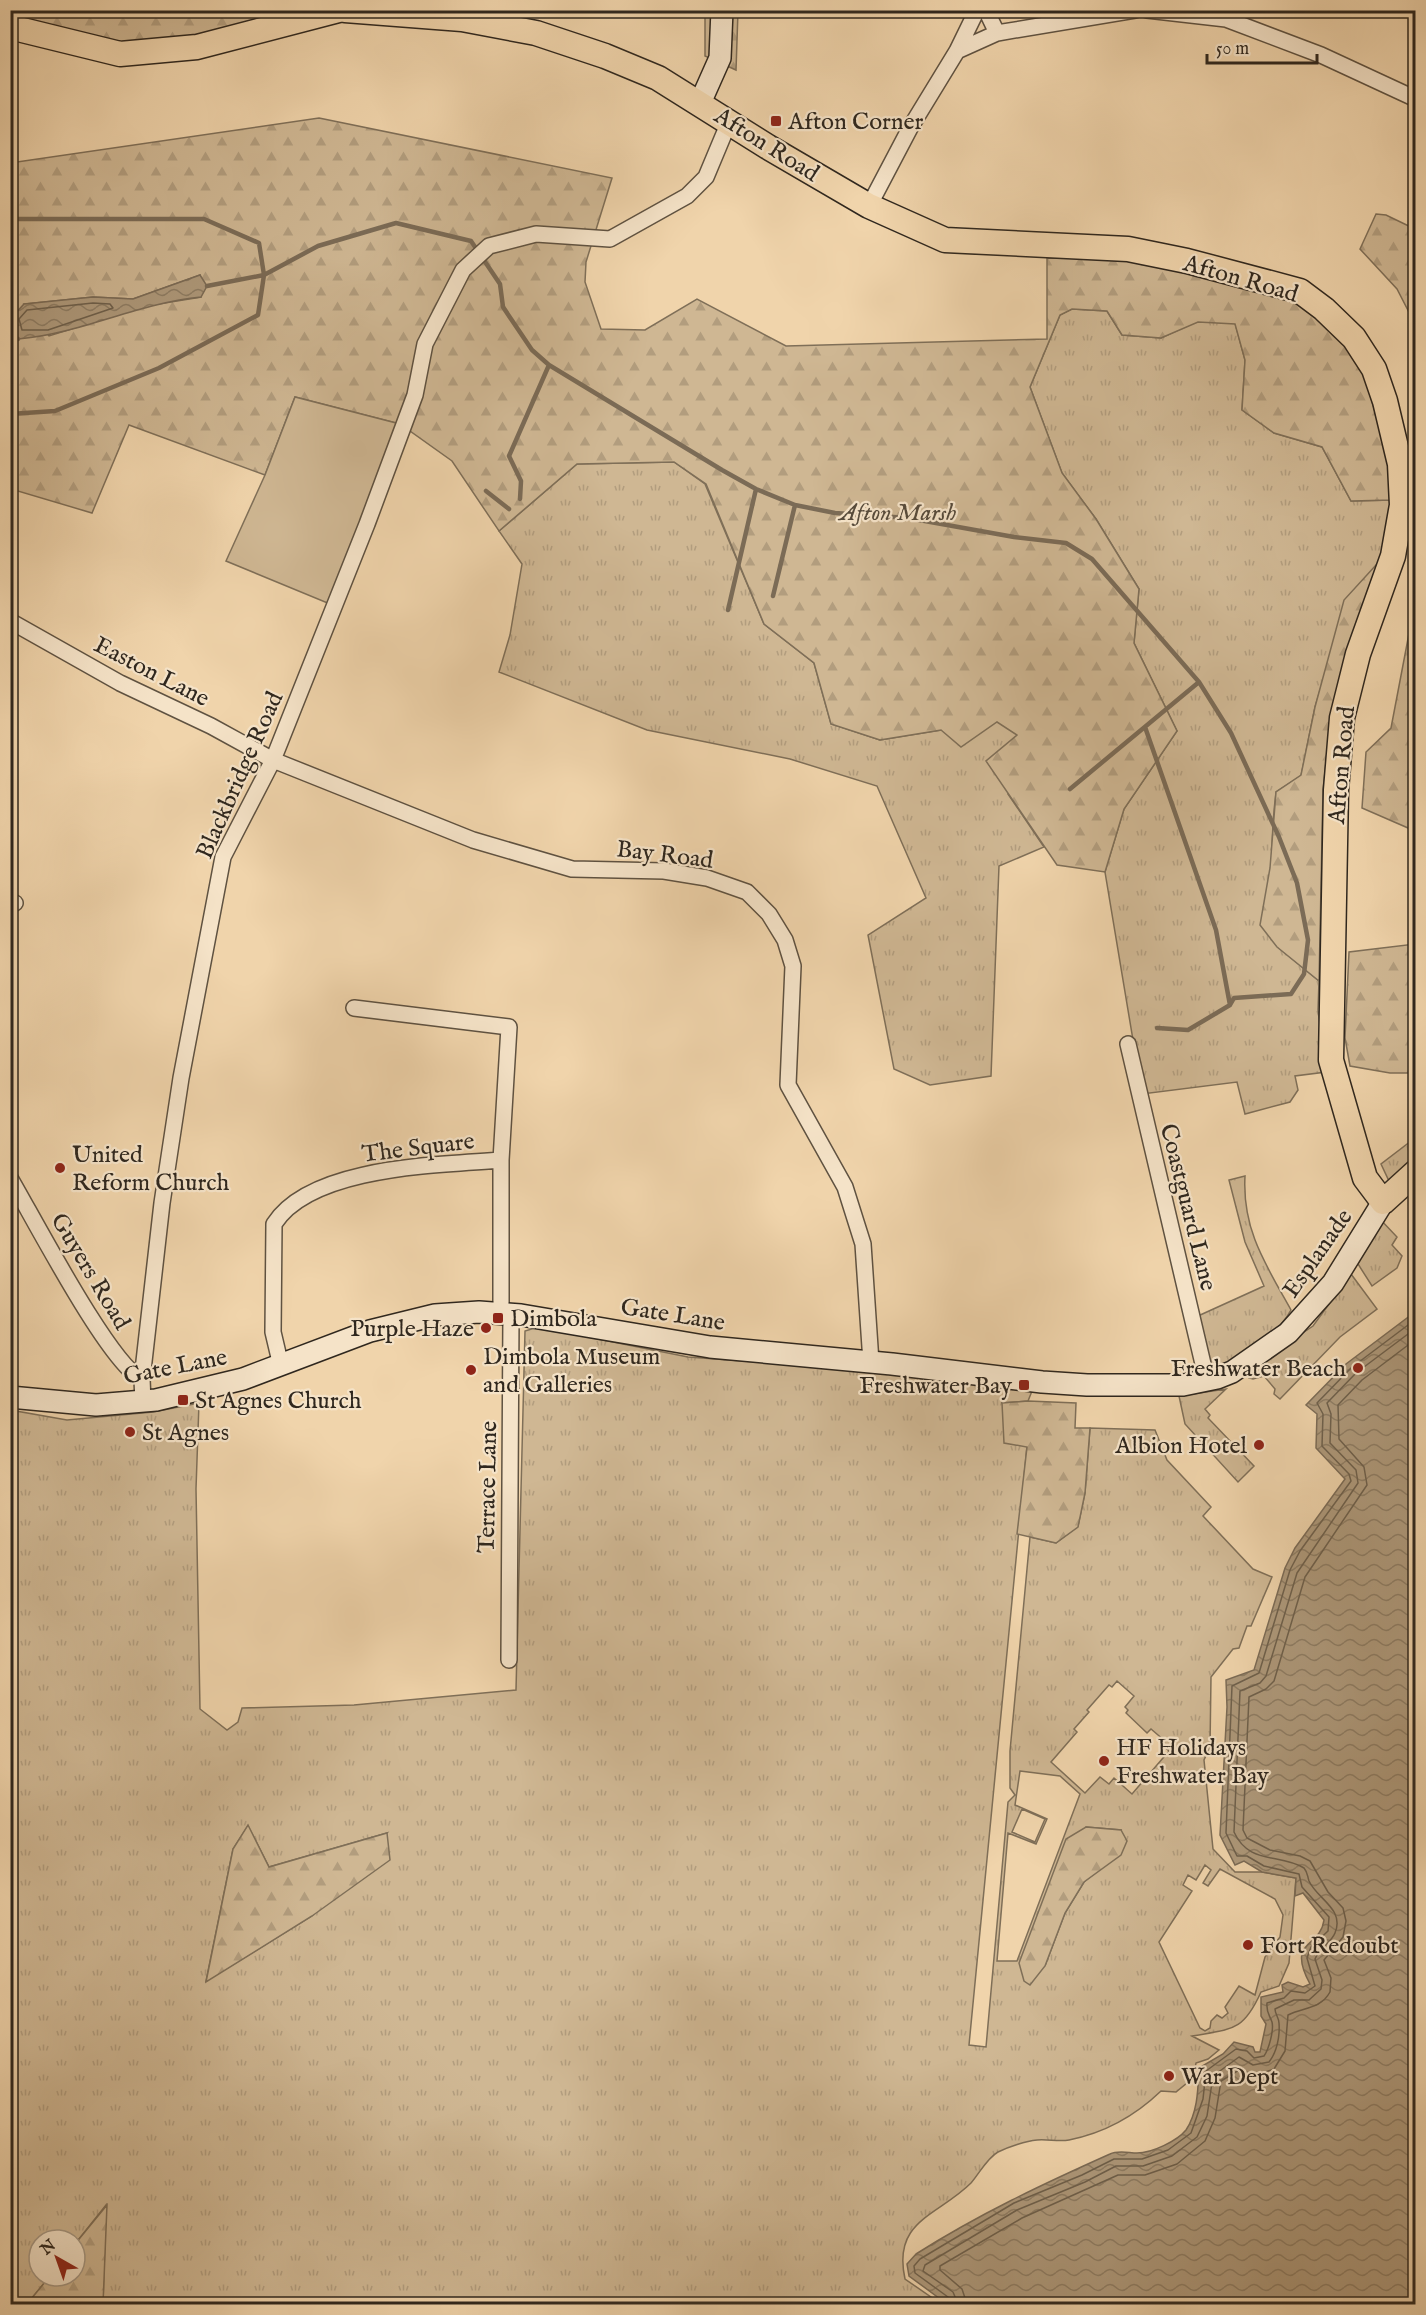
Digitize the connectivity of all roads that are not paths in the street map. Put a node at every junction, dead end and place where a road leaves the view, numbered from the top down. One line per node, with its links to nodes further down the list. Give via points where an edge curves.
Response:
1 (339, 10): 8 (main road, via 198,46 120,54)
2 (345, 10): 12 (main road, Afton Road, via 462,19 536,33 632,66)
3 (722, 10): 12 (street, via 720,58)
4 (977, 10): 10 (street)
5 (986, 10): 9 (street)
6 (1135, 10): 9 (street)
7 (1147, 10): 11 (street, via 1226,19)
8 (10, 27)
9 (997, 33): 10 (street)
10 (957, 51): 14 (street, via 909,128)
11 (1416, 99)
12 (700, 103): 13 (main road, Afton Road)
13 (729, 122): 14 (main road, Afton Road); 16 (street, Blackbridge Road, via 706,177 687,196 610,239 536,234 489,246 468,265 425,344 415,395 398,442)
14 (869, 206): 22 (main road, Afton Road, via 945,240 1128,249 1300,291 1354,338 1374,369 1401,464 1402,505 1393,556 1358,654 1342,718 1336,790 1330,1038 1334,1076 1365,1178)
15 (10, 621): 16 (street, Easton Lane)
16 (273, 760): 24 (street, Bay Road, via 473,840 572,869 664,871 707,878 747,892 770,914 785,940 793,966 788,1085 845,1187 863,1244); 27 (street, Blackbridge Road, via 223,857 181,1078)
17 (354, 1008): 19 (street, via 509,1027)
18 (1128, 1044): 28 (street, Coastguard Lane)
19 (501, 1160): 23 (street, The Square); 25 (street, The Square, via 394,1168 350,1178 284,1209 274,1224 273,1332)
20 (1416, 1172): 22 (main road)
21 (10, 1178): 27 (street, Guyers Road, via 120,1361)
22 (1383, 1202): 26 (street, Esplanade, via 1351,1258 1312,1310 1288,1333)
23 (506, 1313): 24 (street, Gate Lane, via 710,1347); 25 (street, Gate Lane, via 457,1313 402,1323 342,1340); 31 (street, Terrace Lane)
24 (871, 1362): 28 (street, Gate Lane, via 1087,1385)
25 (281, 1366): 30 (street, Gate Lane, via 228,1383)
26 (1232, 1372): 28 (street, Gate Lane)
27 (142, 1379): 30 (street, Blackbridge Road)
28 (1207, 1381)
29 (10, 1397): 30 (street, Gate Lane, via 96,1405)
30 (143, 1402)
31 (509, 1660)

